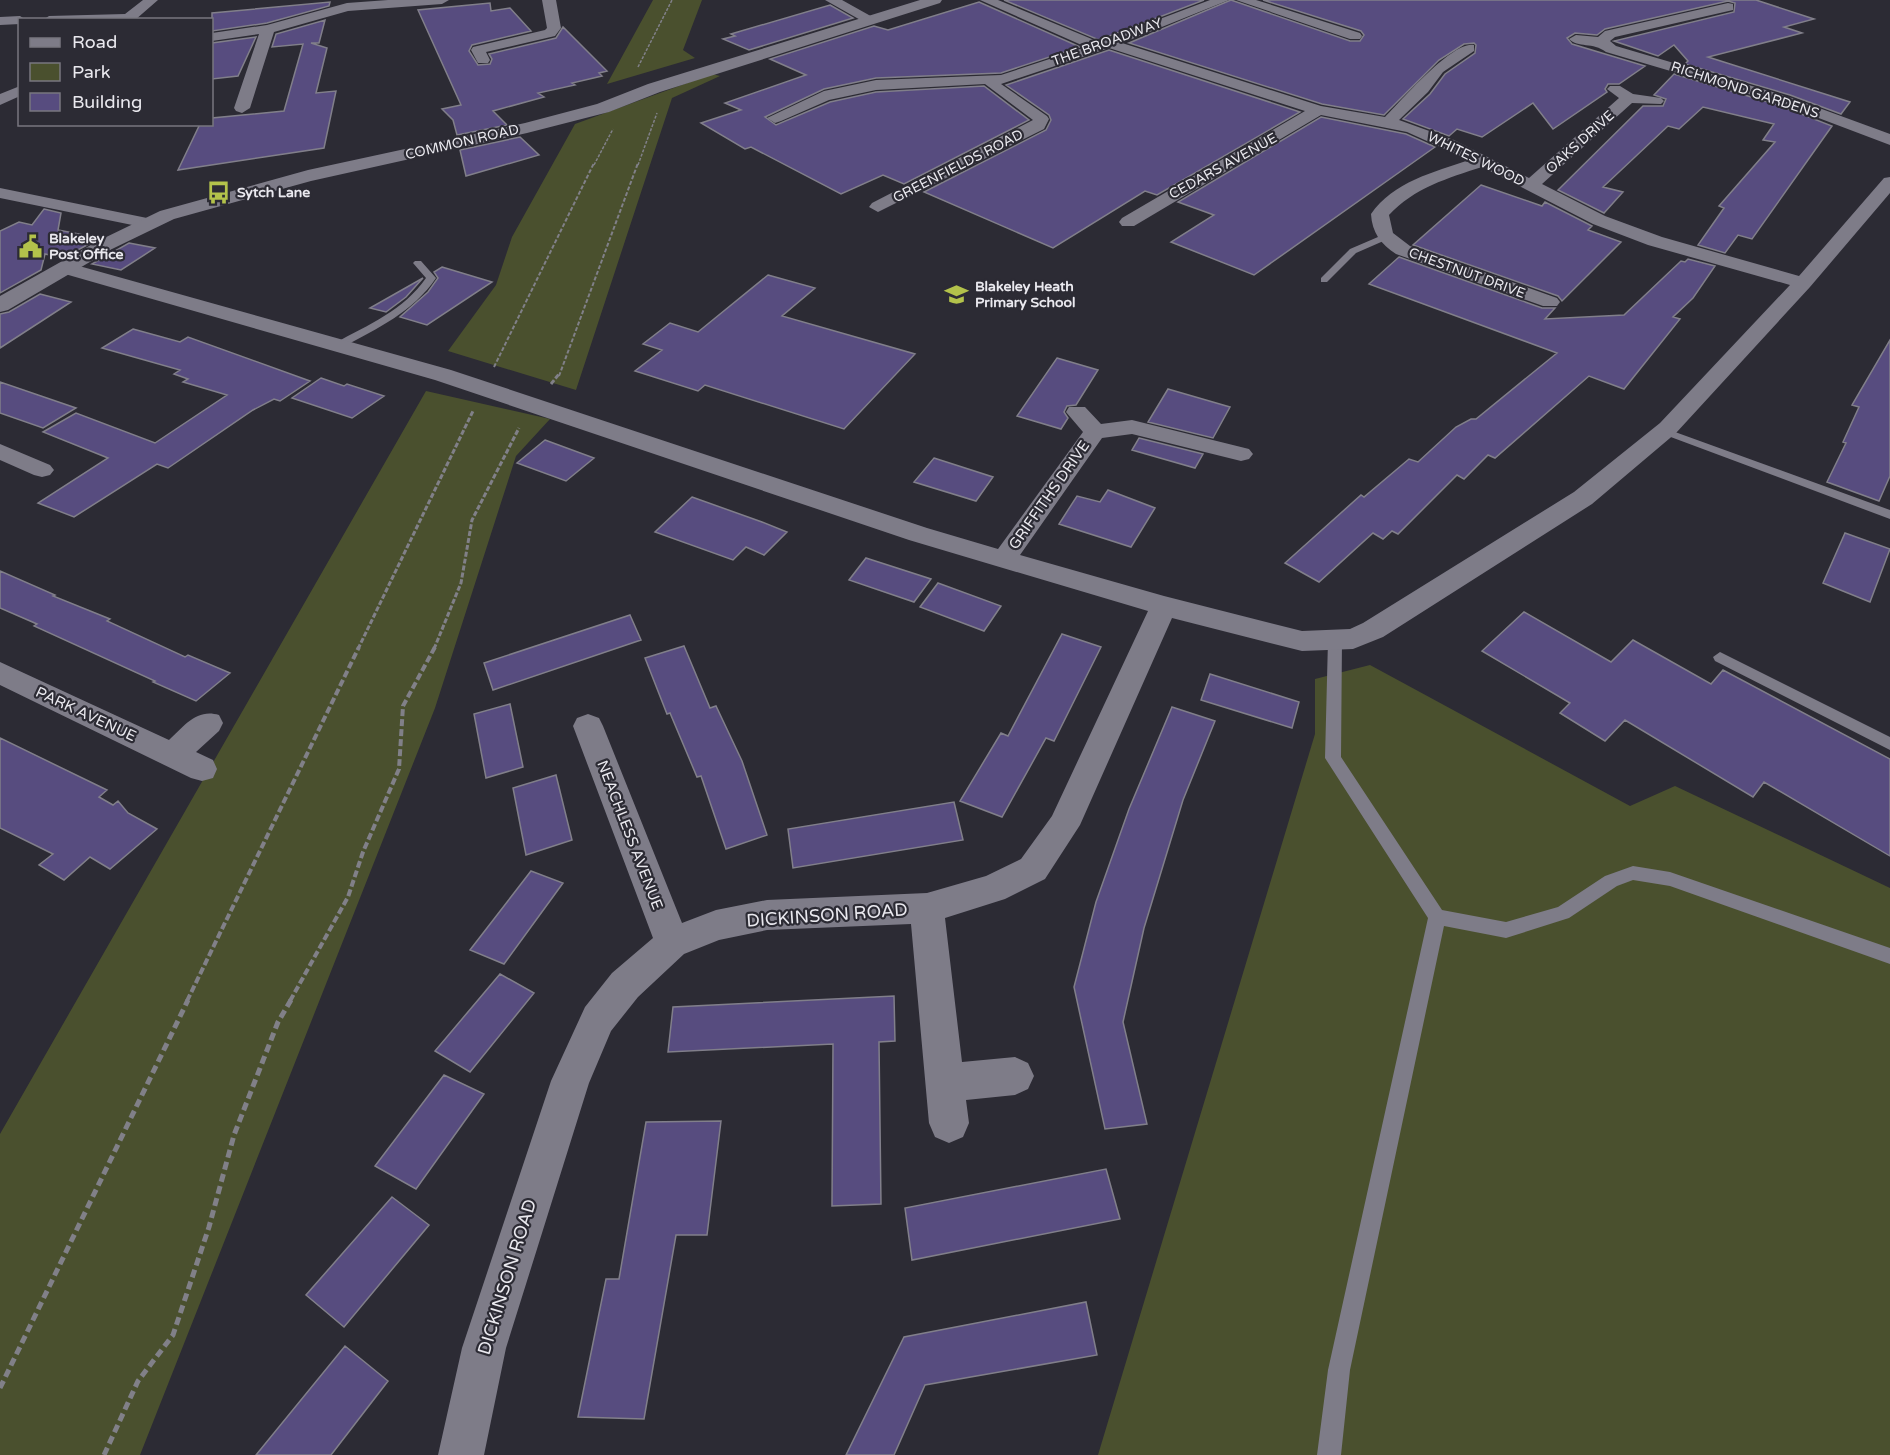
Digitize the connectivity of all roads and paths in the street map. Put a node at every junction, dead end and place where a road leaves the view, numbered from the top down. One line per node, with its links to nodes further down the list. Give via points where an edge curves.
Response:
1 (151, 0): 14 (street)
2 (442, 0): 11 (street)
3 (549, 0): 25 (street, via 554,28 550,33 478,50)
4 (672, 0): 26 (path)
5 (832, 0): 15 (street)
6 (935, 0): 15 (street, COMMON ROAD)
7 (987, 0): 23 (street, WHITES WOOD)
8 (1219, 0): 23 (street, THE BROADWAY)
9 (1243, 0): 19 (street)
10 (1710, 0): 12 (street)
11 (348, 4): 18 (street)
12 (1728, 7): 13 (street); 22 (street, RICHMOND GARDENS, via 1610,34)
13 (1743, 12)
14 (128, 18)
15 (869, 19): 47 (street, COMMON ROAD, via 603,108 248,191)
16 (18, 20): 17 (street)
17 (0, 21)
18 (268, 29): 20 (street); 35 (street)
19 (1356, 35)
20 (213, 37)
21 (1576, 39): 22 (street, RICHMOND GARDENS)
22 (1601, 41): 40 (street, RICHMOND GARDENS, via 1611,49 1784,100)
23 (1104, 45): 27 (street, THE BROADWAY, via 1014,76); 36 (street, WHITES WOOD)
24 (1440, 50): 39 (street, via 1465,51 1438,69)
25 (483, 60)
26 (640, 65)
27 (990, 80): 37 (street, THE BROADWAY, via 876,85 824,96 779,122); 45 (street, GREENFIELDS ROAD, via 1034,112 1041,119 1038,126)
28 (1615, 89): 31 (street, OAKS DRIVE)
29 (0, 90): 30 (street)
30 (18, 91): 32 (street)
31 (1629, 98): 33 (street, OAKS DRIVE); 43 (street, OAKS DRIVE)
32 (0, 100)
33 (1656, 101)
34 (660, 104): 57 (path, via 558,378)
35 (242, 108)
36 (1318, 110): 39 (street, WHITES WOOD); 46 (street, CEDARS AVENUE)
37 (756, 116)
38 (619, 118): 56 (path, via 571,206)
39 (1388, 122): 41 (street, WHITES WOOD, via 1448,143)
40 (1890, 140)
41 (1483, 161): 43 (street, WHITES WOOD); 48 (street, via 1419,183 1392,198 1380,214)
42 (1890, 182): 52 (street)
43 (1530, 186): 52 (street, WHITES WOOD, via 1655,242)
44 (0, 193): 47 (street)
45 (878, 207)
46 (1128, 222)
47 (147, 223): 50 (street, COMMON ROAD)
48 (1385, 237): 51 (lane, via 1353,251); 53 (street, CHESTNUT DRIVE, via 1403,250)
49 (418, 263): 55 (lane, via 431,278 425,290)
50 (65, 268): 54 (street, COMMON ROAD); 55 (street)
51 (1324, 280)
52 (1803, 282): 60 (street)
53 (1549, 302)
54 (0, 305)
55 (339, 345): 57 (street)
56 (490, 376)
57 (530, 402): 66 (street, via 918,534); 84 (path, via 472,520 461,583 434,649 403,706 399,769 348,897 278,1022 234,1134 209,1227 173,1335 138,1381)
58 (474, 408): 83 (path)
59 (1077, 412): 61 (street, GRIFFITHS DRIVE)
60 (1664, 431): 65 (lane); 68 (street, via 1583,498 1373,630 1353,639)
61 (1095, 432): 62 (street, GRIFFITHS DRIVE, via 1132,427); 66 (street, GRIFFITHS DRIVE)
62 (1241, 454)
63 (7, 461): 64 (street)
64 (42, 470)
65 (1890, 515)
66 (1004, 559): 67 (street)
67 (1164, 606): 68 (street, via 1302,641); 76 (street, DICKINSON ROAD, via 1064,825 1033,870 993,889)
68 (1335, 640): 77 (lane, via 1333,758)
69 (1720, 657): 73 (lane)
70 (0, 673): 74 (street, PARK AVENUE)
71 (208, 723): 74 (street)
72 (588, 726): 78 (street, NEACHLESS AVENUE)
73 (1890, 744)
74 (173, 755): 75 (street, PARK AVENUE)
75 (202, 769)
76 (927, 908): 78 (street, DICKINSON ROAD, via 767,915 716,925); 81 (street)
77 (1437, 917): 79 (lane, via 1506,930 1563,913 1611,881 1633,873 1670,879); 86 (lane, via 1339,1370)
78 (672, 943): 85 (street, DICKINSON ROAD, via 625,985 598,1019 586,1042 484,1348)
79 (1890, 956)
80 (1016, 1076): 81 (street)
81 (946, 1083): 82 (street)
82 (949, 1123)
83 (0, 1388)
84 (104, 1455)
85 (461, 1455)
86 (1329, 1455)

